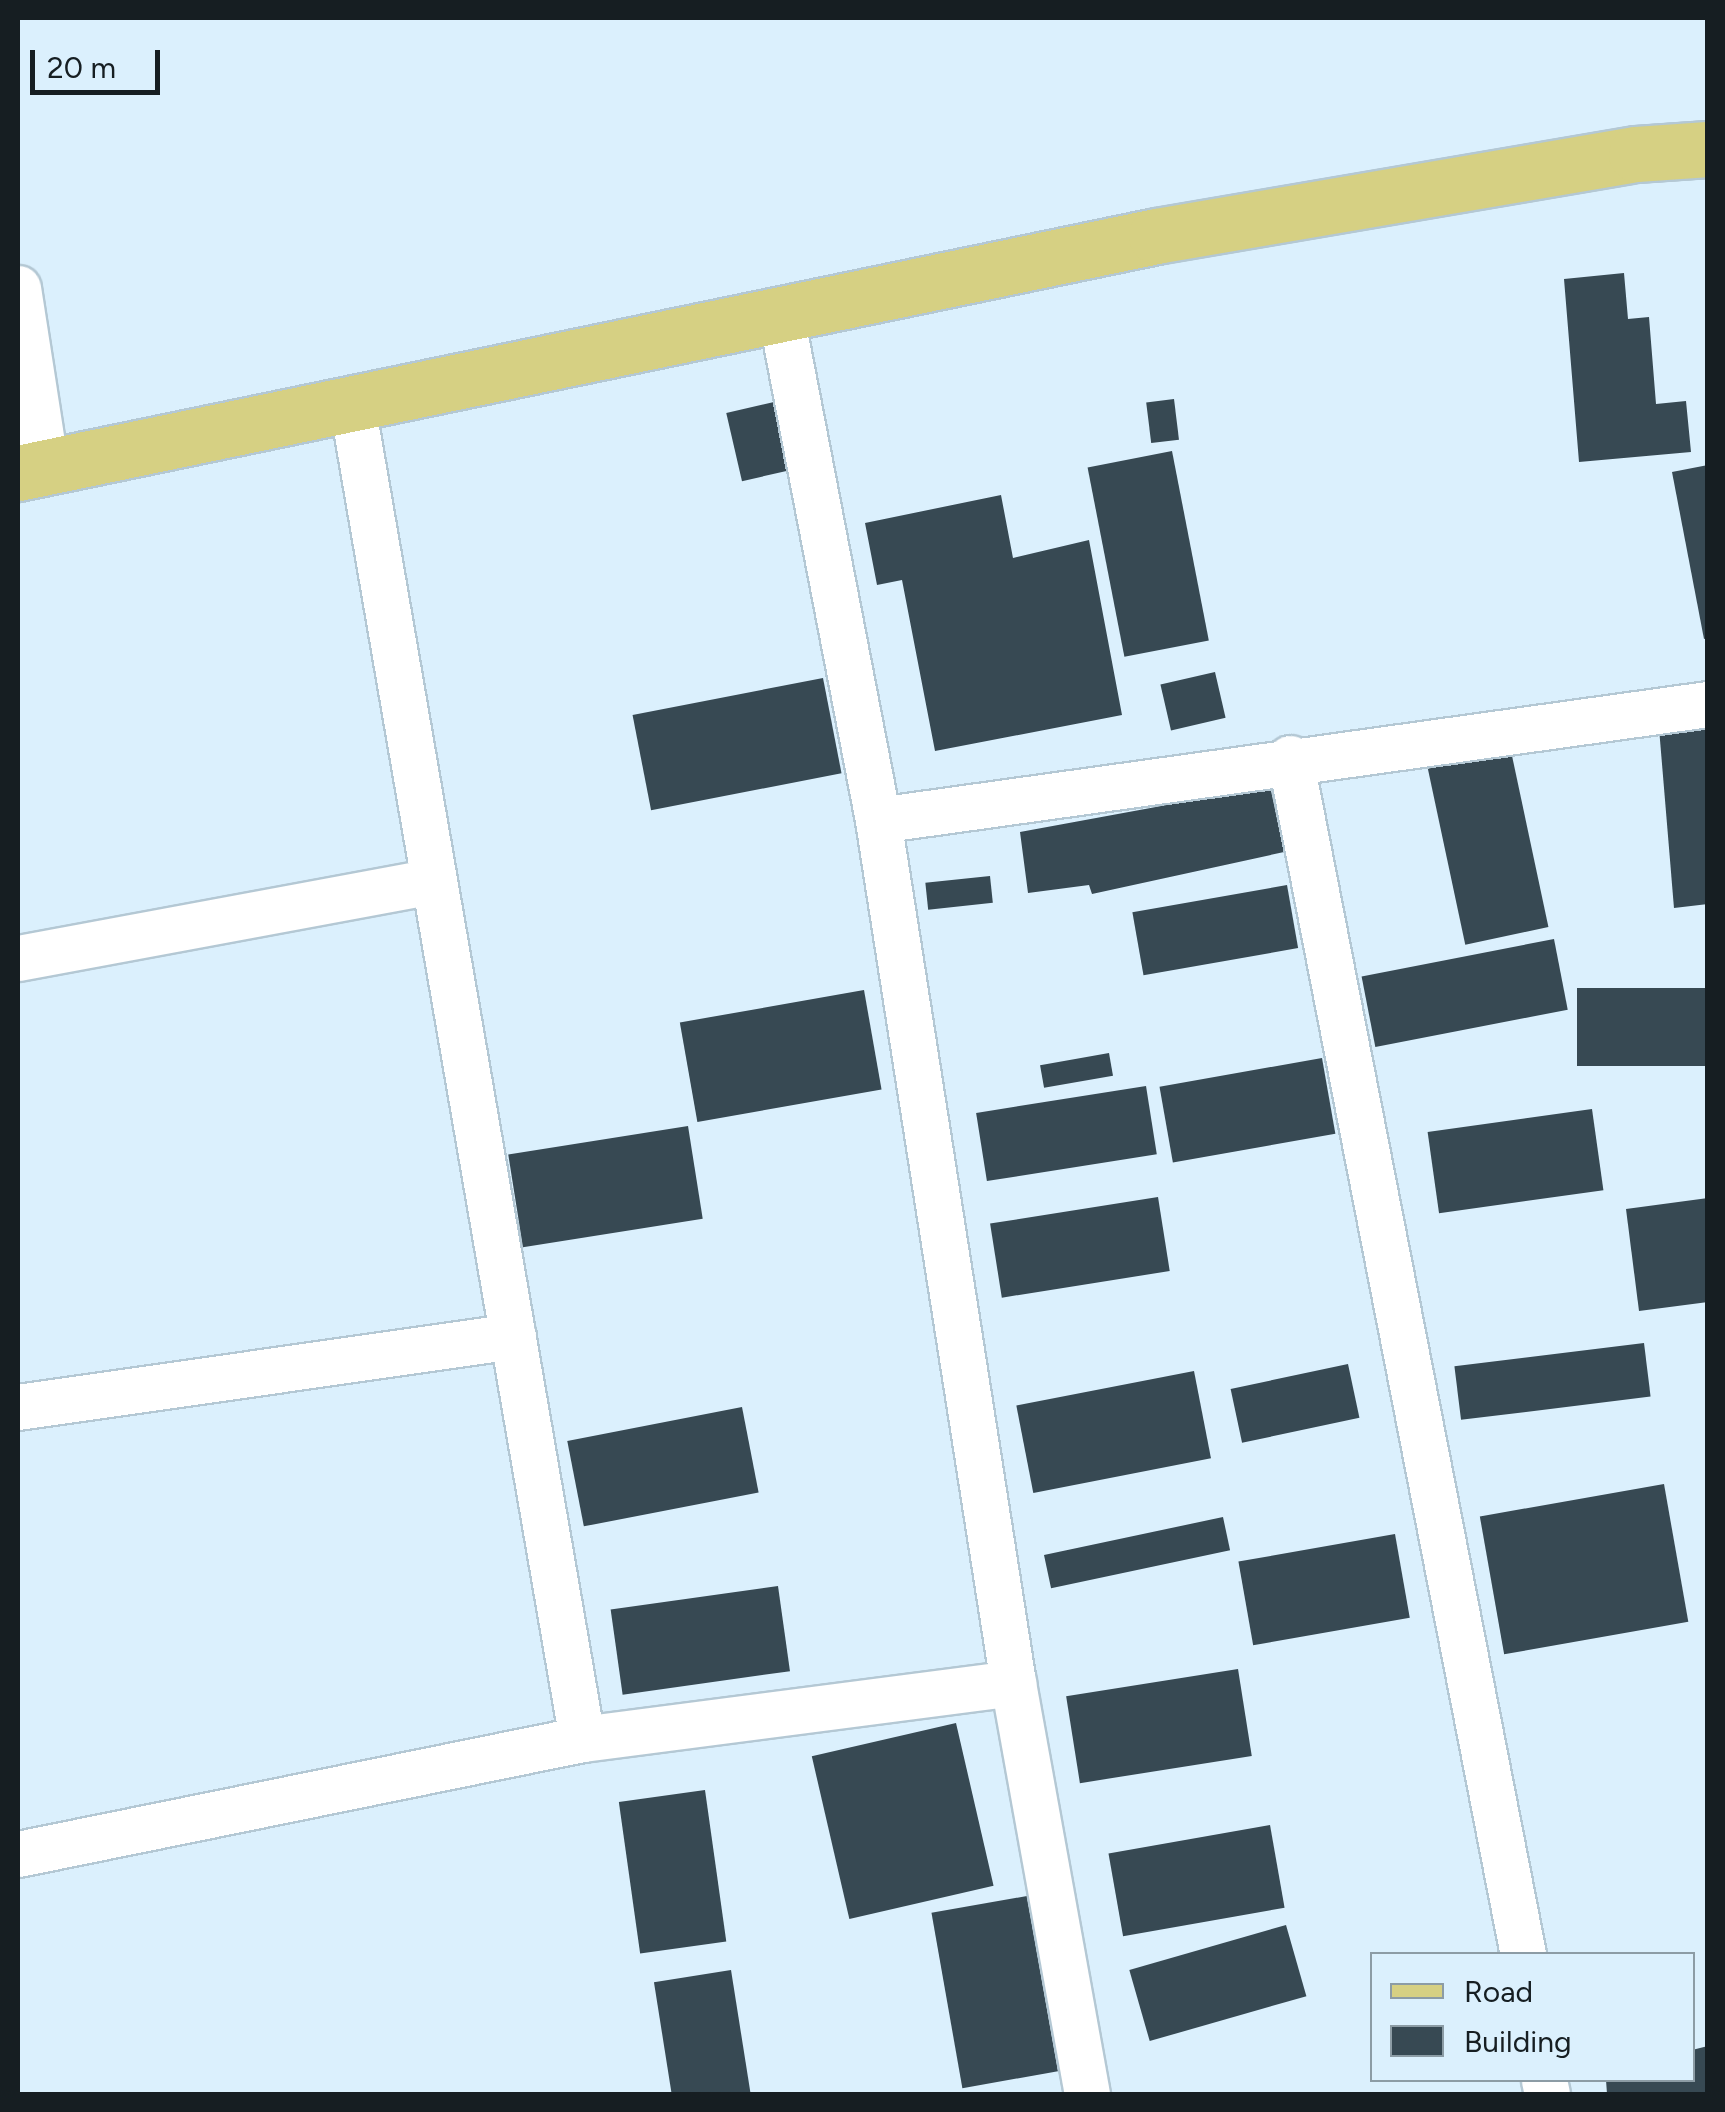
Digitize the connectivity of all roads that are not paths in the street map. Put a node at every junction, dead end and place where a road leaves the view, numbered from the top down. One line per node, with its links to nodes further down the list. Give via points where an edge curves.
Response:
1 (1708, 149): 3 (main road, via 1636,154 1156,236)
2 (18, 288): 5 (street)
3 (780, 311): 4 (main road); 8 (street)
4 (350, 399): 5 (main road); 9 (street)
5 (32, 470)
6 (1708, 704): 7 (street)
7 (1290, 758): 8 (street); 16 (street)
8 (878, 820): 13 (street)
9 (429, 882): 10 (street); 11 (street)
10 (18, 958)
11 (514, 1336): 12 (street); 14 (street)
12 (18, 1408)
13 (1013, 1683): 14 (street); 17 (street)
14 (582, 1739): 15 (street)
15 (18, 1854)
16 (1523, 1952)
17 (1087, 2094)

